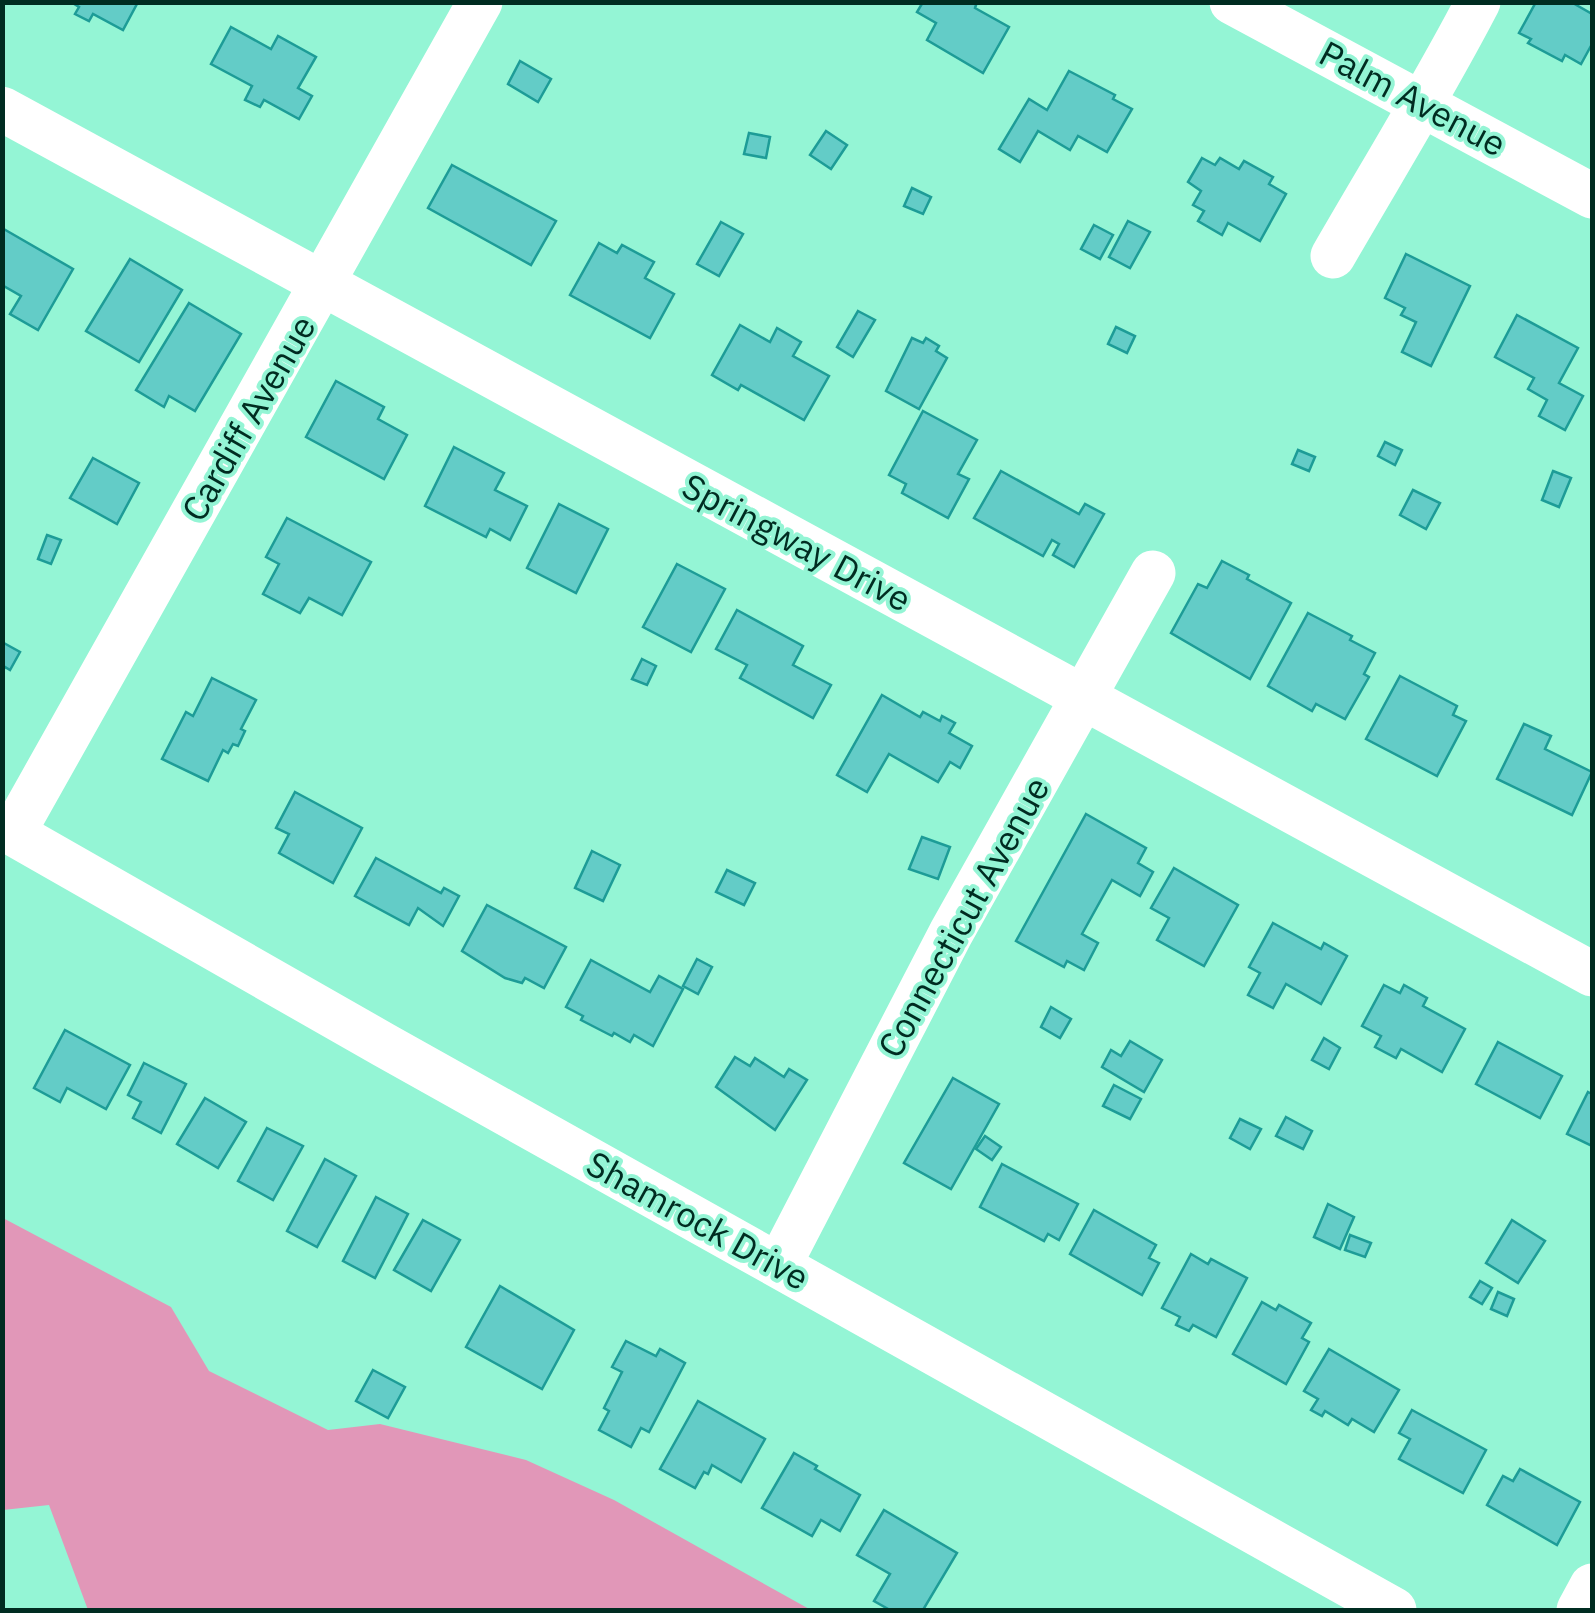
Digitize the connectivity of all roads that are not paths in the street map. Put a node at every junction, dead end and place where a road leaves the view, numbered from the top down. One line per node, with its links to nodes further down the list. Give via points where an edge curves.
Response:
1 (480, 2): 8 (street, Cardiff Avenue)
2 (1232, 2): 4 (street, Palm Avenue)
3 (1478, 2): 4 (street)
4 (1424, 104): 6 (street, Palm Avenue); 7 (street)
5 (2, 109): 8 (street, Springway Drive)
6 (1592, 196)
7 (1332, 256)
8 (323, 286): 10 (street, Springway Drive); 11 (street, Cardiff Avenue)
9 (1152, 573): 10 (street, Connecticut Avenue)
10 (1084, 698): 12 (street, Springway Drive); 13 (street, Connecticut Avenue, via 951,932)
11 (8, 830): 13 (street, Shamrock Drive)
12 (1592, 974)
13 (780, 1265): 15 (street, Shamrock Drive)
14 (1592, 1586): 16 (street)
15 (1394, 1610)
16 (1579, 1610)

